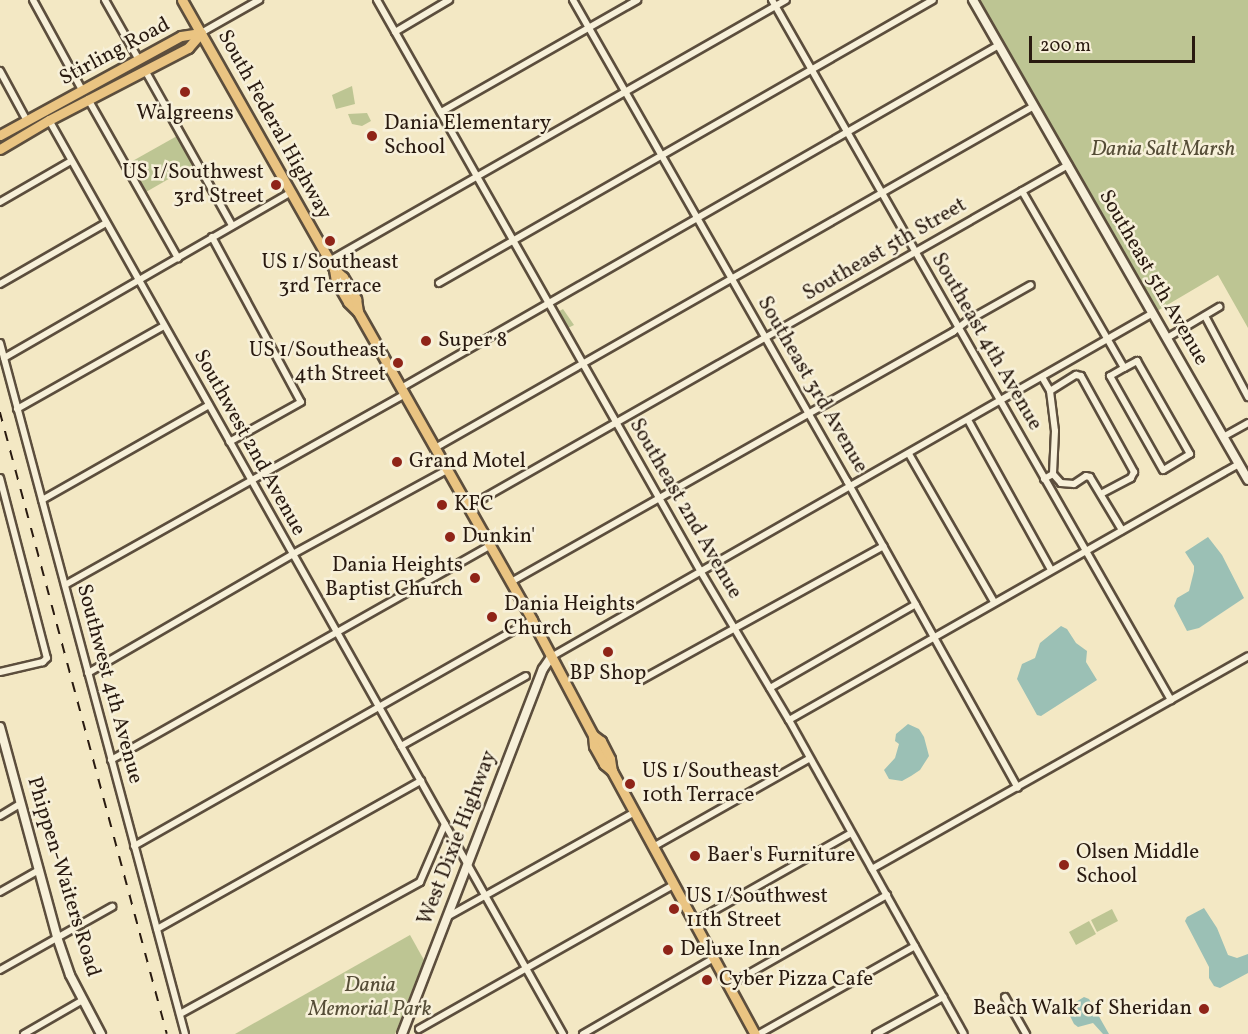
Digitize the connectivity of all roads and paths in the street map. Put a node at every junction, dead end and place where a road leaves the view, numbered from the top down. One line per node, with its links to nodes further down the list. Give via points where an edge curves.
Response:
1 (33, 0): 21 (street)
2 (105, 0): 17 (street)
3 (182, 0): 15 (main road, South Federal Highway)
4 (377, 0): 14 (street, Southeast 2nd Avenue)
5 (449, 0): 14 (street)
6 (573, 0): 13 (street, Southeast 3rd Avenue)
7 (637, 0): 13 (street)
8 (786, 0): 12 (street)
9 (933, 0): 18 (street)
10 (973, 0): 16 (street, Southeast 5th Avenue)
11 (256, 1): 15 (street)
12 (774, 3): 18 (street, Southeast 4th Avenue); 22 (street)
13 (589, 27): 22 (street, Southeast 3rd Avenue); 25 (street)
14 (395, 32): 25 (street, Southeast 2nd Avenue)
15 (201, 33): 17 (main road, Stirling Road, via 181,36); 20 (main road, Stirling Road, via 188,48); 36 (main road, South Federal Highway)
16 (999, 45): 24 (street, Southeast 5th Avenue); 28 (street)
17 (139, 60): 21 (main road, Stirling Road)
18 (812, 69): 28 (street, Southeast 4th Avenue); 31 (street)
19 (0, 71): 26 (street)
20 (146, 72): 23 (main road, Stirling Road); 41 (street)
21 (82, 90): 26 (main road, Stirling Road)
22 (625, 92): 31 (street, Southeast 3rd Avenue); 34 (street)
23 (88, 99): 27 (main road, Stirling Road); 45 (street)
24 (1034, 106): 33 (street, Southeast 5th Avenue); 37 (street)
25 (441, 112): 34 (street, Southeast 2nd Avenue)
26 (26, 119): 29 (main road, Stirling Road)
27 (49, 120): 30 (main road, Stirling Road); 32 (street, Southwest 2nd Avenue)
28 (847, 132): 37 (street, Southeast 4th Avenue); 39 (street)
29 (0, 135)
30 (0, 149)
31 (662, 157): 39 (street, Southeast 3rd Avenue); 43 (street)
32 (71, 161): 38 (street); 40 (street, Southwest 2nd Avenue)
33 (1068, 165): 35 (street, Southeast 5th Street); 54 (street, Southeast 5th Avenue)
34 (477, 177): 43 (street, Southeast 2nd Avenue); 46 (street)
35 (1022, 191): 44 (street, Southeast 5th Street); 60 (street)
36 (291, 192): 41 (street); 46 (main road, South Federal Highway)
37 (883, 193): 44 (street, Southeast 4th Avenue); 47 (street)
38 (0, 202)
39 (699, 218): 47 (street, Southeast 3rd Avenue); 52 (street)
40 (106, 223): 48 (street, Southwest 2nd Avenue); 50 (street)
41 (232, 225): 42 (street)
42 (212, 237): 45 (street); 77 (street, via 301,402)
43 (513, 240): 49 (street); 52 (street, Southeast 2nd Avenue)
44 (916, 253): 57 (street, Southeast 4th Avenue); 58 (street, Southeast 5th Street)
45 (178, 258): 48 (street)
46 (331, 265): 66 (main road, South Federal Highway, via 356,299 358,312)
47 (732, 278): 58 (street, Southeast 3rd Avenue); 63 (street)
48 (139, 282): 56 (street, Southwest 2nd Avenue); 62 (street)
49 (439, 283)
50 (0, 284)
51 (1031, 285): 57 (street)
52 (549, 304): 63 (street, Southeast 2nd Avenue); 66 (street)
53 (1219, 307): 55 (street)
54 (1153, 313): 59 (street, Southeast 5th Avenue); 60 (street)
55 (1204, 316): 59 (street); 68 (street)
56 (164, 326): 70 (street, Southwest 2nd Avenue); 71 (street)
57 (959, 327): 69 (street, Southeast 4th Avenue); 72 (street)
58 (765, 337): 72 (street, Southeast 3rd Avenue); 74 (street, Southeast 5th Street)
59 (1167, 338): 76 (street, Southeast 5th Avenue)
60 (1107, 340): 64 (street); 65 (street)
61 (0, 343): 62 (street, Southwest 4th Avenue)
62 (4, 358): 71 (street, Southwest 4th Avenue)
63 (583, 364): 74 (street, Southeast 2nd Avenue); 78 (street)
64 (1124, 368): 64 (street, via 1137,361 1190,454 1163,470 1110,376)
65 (1042, 377): 67 (street); 69 (street)
66 (403, 391): 78 (main road, South Federal Highway); 86 (street)
67 (1050, 391): 82 (street, via 1055,430); 88 (street, via 1076,375 1081,376 1134,472 1131,478)
68 (1248, 397)
69 (1000, 401): 73 (street); 84 (street, Southeast 4th Avenue)
70 (209, 405): 77 (street, Southwest 2nd Avenue); 90 (street)
71 (16, 409): 90 (street, Southwest 4th Avenue)
72 (808, 413): 87 (street, Southeast 3rd Avenue); 89 (street)
73 (969, 420): 79 (street); 97 (street)
74 (616, 423): 89 (street, Southeast 2nd Avenue); 91 (street, Southeast 5th Street)
75 (1248, 423): 76 (street)
76 (1223, 437): 80 (street, Southeast 5th Avenue)
77 (228, 442): 86 (street, Southwest 2nd Avenue)
78 (435, 448): 81 (main road, South Federal Highway)
79 (909, 454): 87 (street); 101 (street)
80 (1239, 464): 85 (street, Southeast 5th Avenue); 92 (street)
81 (447, 470): 91 (main road, South Federal Highway); 96 (street)
82 (1053, 474): 84 (street); 88 (street, via 1061,483 1074,484 1090,477)
83 (0, 478): 109 (street, via 47,658)
84 (1044, 478): 95 (street, Southeast 4th Avenue)
85 (1248, 480)
86 (252, 482): 96 (street, Southwest 2nd Avenue); 100 (street)
87 (851, 487): 94 (street, Southeast 3rd Avenue); 98 (street)
88 (1101, 494): 92 (street)
89 (659, 498): 98 (street, Southeast 2nd Avenue); 99 (street)
90 (42, 500): 100 (street, Southwest 4th Avenue)
91 (468, 507): 93 (main road, South Federal Highway)
92 (1122, 530): 95 (street)
93 (490, 546): 99 (main road, South Federal Highway); 105 (street)
94 (884, 546): 102 (street, Southeast 3rd Avenue); 104 (street)
95 (1085, 551): 97 (street); 114 (street, Southeast 4th Avenue)
96 (293, 554): 105 (street, Southwest 2nd Avenue); 110 (street)
97 (1051, 570): 101 (street)
98 (701, 572): 104 (street, Southeast 2nd Avenue); 108 (street)
99 (510, 582): 103 (main road, South Federal Highway)
100 (66, 585): 110 (street, Southwest 4th Avenue)
101 (994, 602): 106 (street)
102 (916, 604): 106 (street, Southeast 3rd Avenue); 113 (street)
103 (532, 620): 108 (main road, South Federal Highway); 115 (street)
104 (735, 629): 112 (street); 113 (street, Southeast 2nd Avenue)
105 (337, 633): 115 (street, Southwest 2nd Avenue); 121 (street)
106 (934, 637): 116 (street); 123 (street, Southeast 3rd Avenue)
107 (1248, 656): 114 (street)
108 (551, 657): 125 (main road, South Federal Highway, via 593,735 594,746); 131 (street, West Dixie Highway)
109 (0, 672)
110 (87, 673): 121 (street, Southwest 4th Avenue)
111 (525, 677): 119 (street)
112 (641, 680)
113 (770, 688): 116 (street, Southeast 2nd Avenue)
114 (1171, 700): 123 (street)
115 (379, 707): 119 (street, Southwest 2nd Avenue); 129 (street)
116 (789, 720): 120 (street, Southeast 2nd Avenue)
117 (0, 727): 118 (street, Phippen-Waiters Road)
118 (1, 738): 124 (street, Phippen-Waiters Road)
119 (401, 746): 122 (street, Southwest 2nd Avenue)
120 (810, 758): 128 (street, Southeast 2nd Avenue); 130 (street)
121 (111, 760): 129 (street, Southwest 4th Avenue)
122 (421, 782): 127 (street, Southwest 2nd Avenue); 141 (street)
123 (1018, 788): 132 (street)
124 (20, 804): 126 (street); 133 (street, Phippen-Waiters Road)
125 (635, 812): 130 (main road, South Federal Highway); 137 (street)
126 (0, 816)
127 (445, 824): 131 (street, Southwest 2nd Avenue); 151 (street, via 420,882)
128 (851, 833): 132 (street, Southeast 2nd Avenue); 140 (street)
129 (134, 846): 141 (street, Southwest 4th Avenue)
130 (653, 847): 134 (main road, South Federal Highway)
131 (468, 862): 137 (street, Southwest 2nd Avenue); 139 (street, West Dixie Highway)
132 (873, 869): 136 (street, Southeast 2nd Avenue)
133 (39, 870): 135 (street); 142 (street, Phippen-Waiters Road)
134 (674, 885): 140 (main road, South Federal Highway); 145 (street)
135 (0, 892)
136 (887, 895): 143 (street, Southeast 2nd Avenue); 147 (street)
137 (487, 896): 139 (street); 145 (street, Southwest 2nd Avenue)
138 (112, 907): 142 (street)
139 (447, 918): 156 (street, West Dixie Highway)
140 (694, 922): 144 (main road, South Federal Highway)
141 (157, 929): 151 (street, Southwest 4th Avenue)
142 (57, 937): 146 (street); 150 (street, Phippen-Waiters Road)
143 (915, 946): 148 (street, Southeast 2nd Avenue); 159 (street)
144 (714, 958): 147 (main road, South Federal Highway); 158 (street)
145 (526, 969): 152 (street); 157 (street, Southwest 2nd Avenue)
146 (0, 970)
147 (729, 985): 159 (main road, South Federal Highway)
148 (943, 997): 160 (street); 161 (street, Southeast 2nd Avenue)
149 (1005, 997): 162 (street)
150 (83, 1000): 153 (street); 154 (street, Phippen-Waiters Road)
151 (180, 1014): 155 (street, Southwest 4th Avenue)
152 (419, 1029)
153 (24, 1034)
154 (101, 1034)
155 (185, 1034)
156 (402, 1034)
157 (563, 1034)
158 (583, 1034)
159 (757, 1034)
160 (876, 1034)
161 (964, 1034)
162 (1026, 1034)

